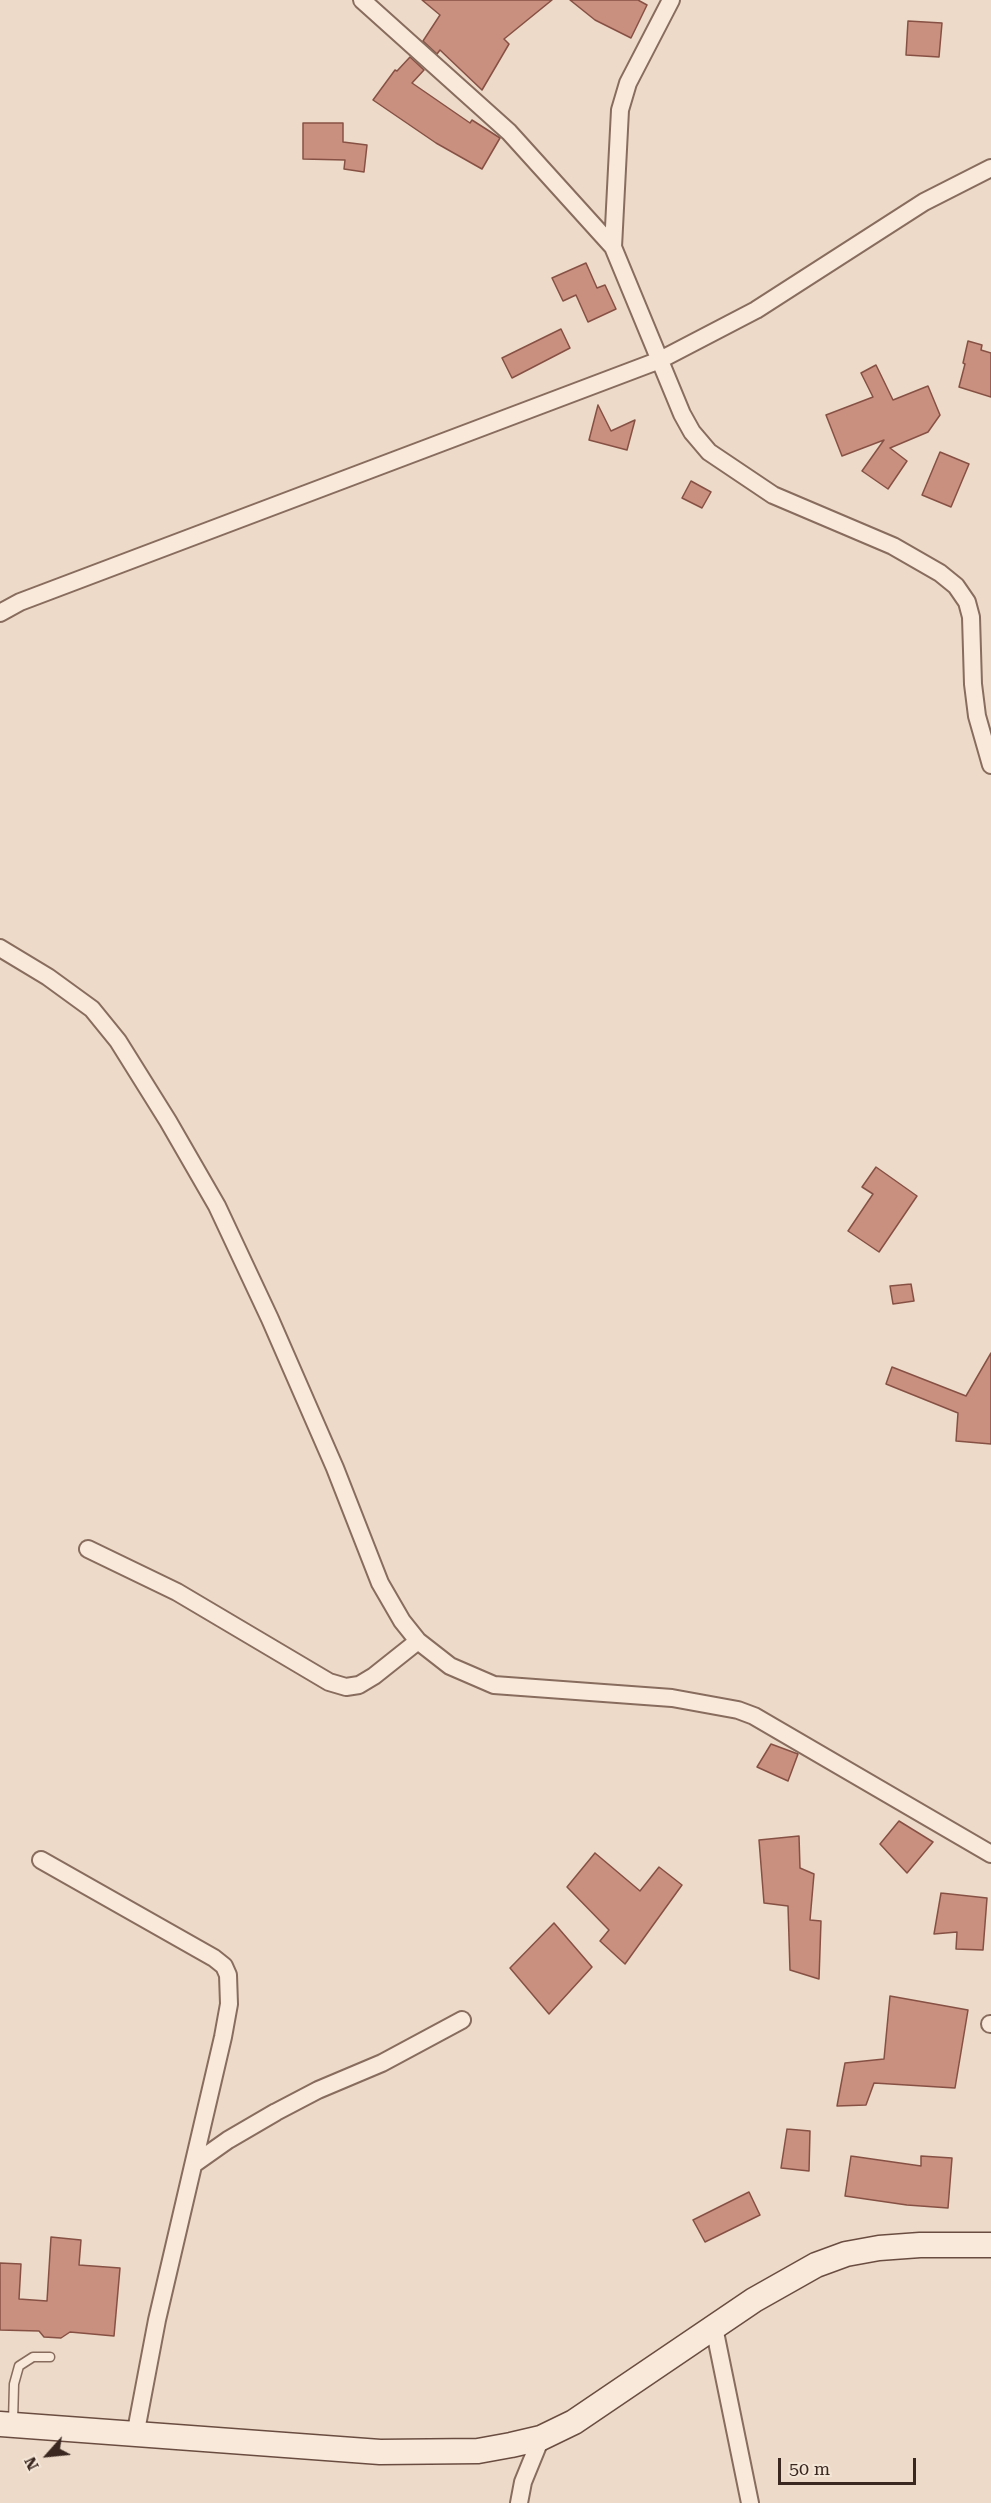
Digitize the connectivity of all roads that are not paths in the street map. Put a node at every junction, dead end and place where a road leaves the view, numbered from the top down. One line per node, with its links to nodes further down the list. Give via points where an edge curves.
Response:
1 (362, 0): 4 (street, via 509,132)
2 (671, 0): 4 (street, via 628,83 620,110)
3 (991, 168): 5 (street, via 924,202 756,310)
4 (613, 247): 5 (street)
5 (660, 360): 6 (street, via 20,602); 7 (street, via 692,432 709,452 773,495 893,546 956,586 967,602 970,617 977,716)
6 (0, 613)
7 (991, 765)
8 (0, 948): 10 (street, via 92,1009 118,1041 168,1121 217,1206 270,1319 380,1583)
9 (88, 1549): 10 (street, via 177,1593 329,1682 346,1687 374,1676)
10 (418, 1641): 11 (street, via 450,1666 494,1685 672,1698 738,1710)
11 (991, 1854)
12 (41, 1860): 14 (street, via 224,1966 229,2004)
13 (462, 2020): 14 (street, via 382,2063 276,2112)
14 (194, 2164): 19 (street)
15 (991, 2245): 16 (main road, via 920,2245 846,2254 787,2280)
16 (714, 2327): 20 (main road, via 574,2422); 22 (street)
17 (51, 2357): 18 (lane, via 33,2357 19,2366)
18 (6, 2425): 19 (main road)
19 (135, 2436): 20 (main road, via 437,2453 478,2451)
20 (541, 2438): 21 (street)
21 (519, 2503)
22 (750, 2503)

